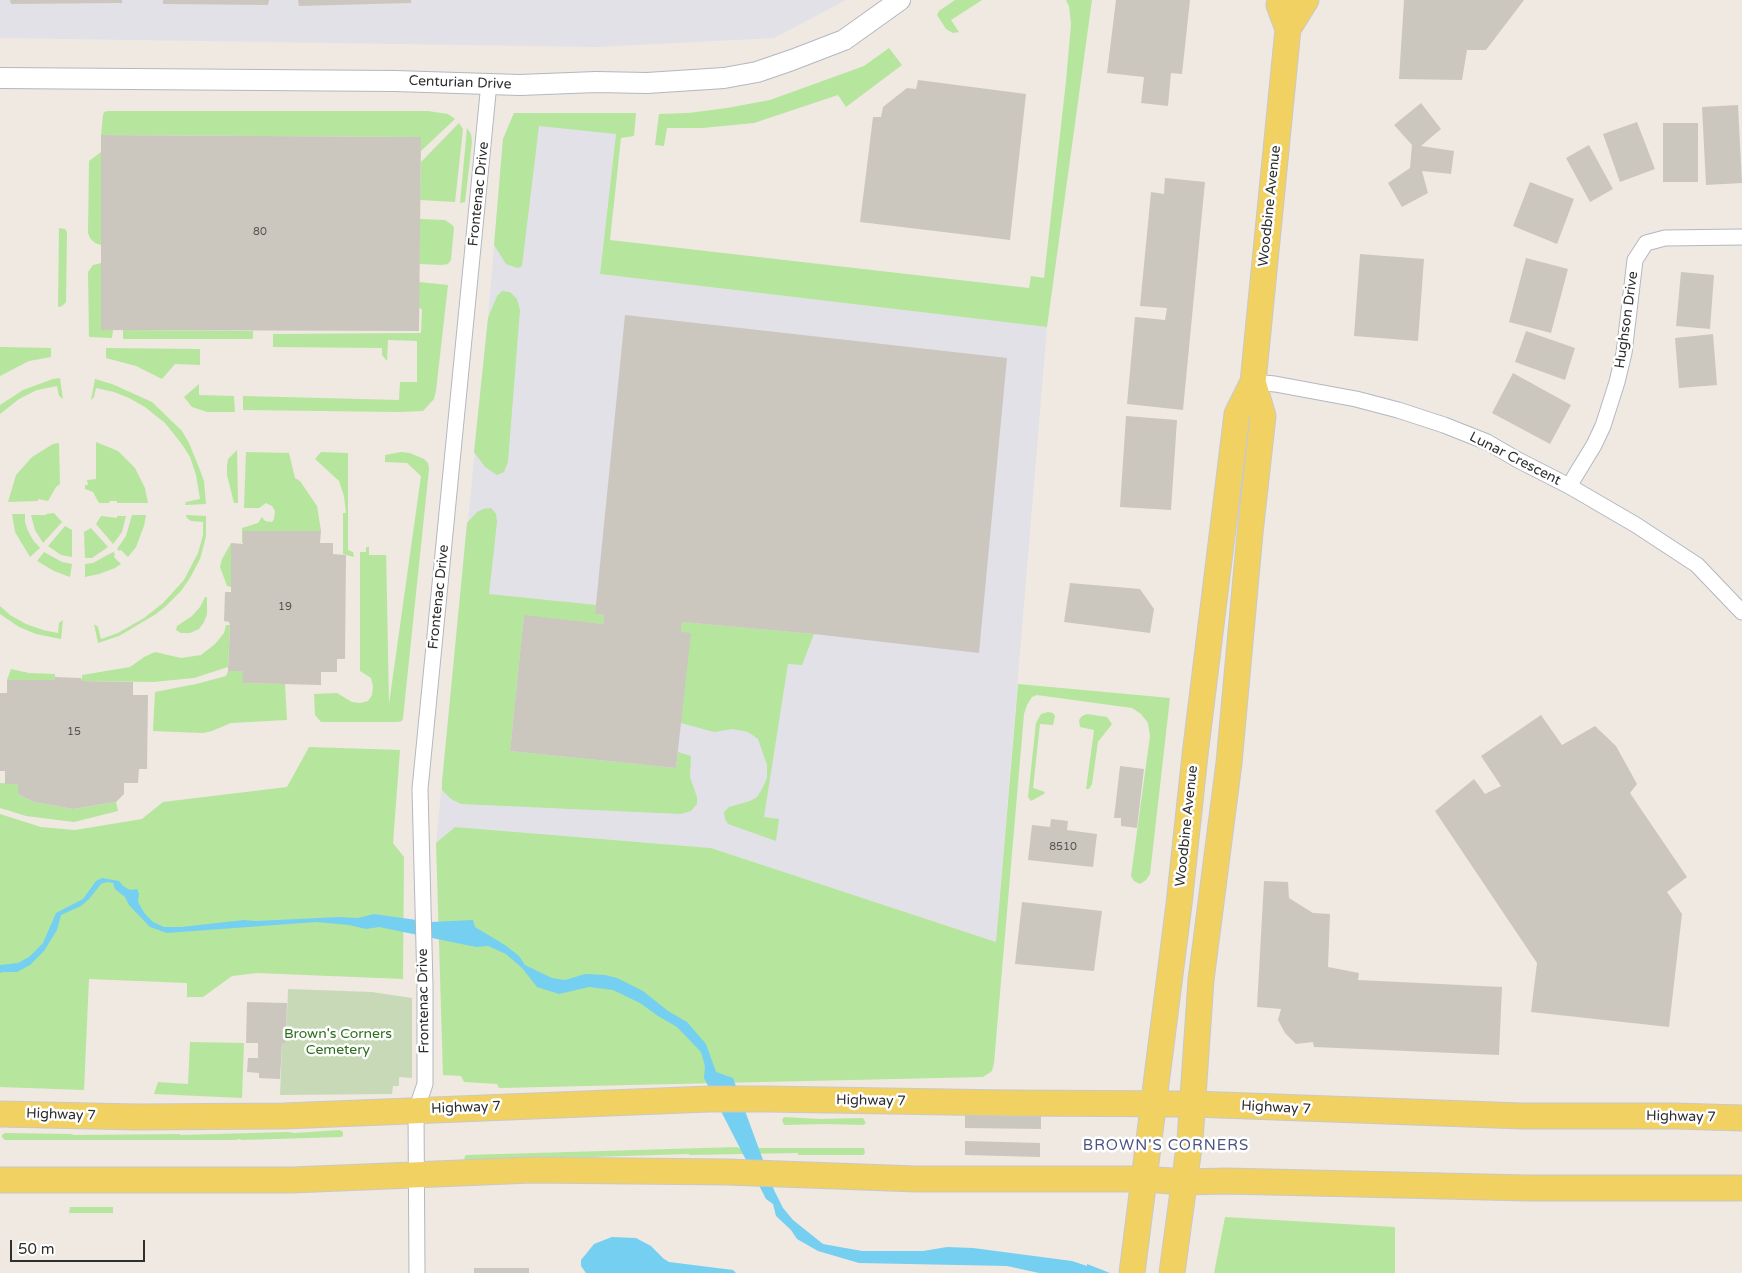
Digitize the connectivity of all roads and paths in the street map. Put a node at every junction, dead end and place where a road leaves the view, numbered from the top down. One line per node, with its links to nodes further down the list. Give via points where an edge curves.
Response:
1 (900, 0): 6 (street, Centurian Drive, via 844,40 757,72 724,78 646,83)
2 (1280, 0): 4 (main road, Woodbine Avenue)
3 (1306, 0): 4 (main road, Woodbine Avenue)
4 (1288, 29): 8 (main road, Woodbine Avenue)
5 (0, 78): 6 (street, Centurian Drive)
6 (489, 83): 13 (street, Frontenac Drive, via 420,789 425,1084)
7 (1742, 238): 9 (street, Hughson Drive, via 1665,238 1646,243 1635,260 1618,382 1603,426)
8 (1253, 382): 9 (street, Lunar Crescent, via 1356,399 1407,413 1487,442); 11 (main road, Woodbine Avenue, via 1237,414); 12 (main road, Woodbine Avenue, via 1264,416 1229,763 1201,980)
9 (1569, 486): 10 (street, Lunar Crescent, via 1697,565)
10 (1742, 612)
11 (1155, 1104): 12 (main road, Highway 7); 13 (main road, Highway 7, via 709,1099); 17 (main road, Woodbine Avenue)
12 (1193, 1104): 15 (main road, Highway 7, via 1522,1116); 19 (main road, Woodbine Avenue)
13 (416, 1110): 14 (main road, Highway 7, via 235,1117); 16 (street, Frontenac Drive)
14 (0, 1114)
15 (1742, 1118)
16 (416, 1176): 17 (main road, via 532,1170 727,1172 916,1179); 18 (main road, via 282,1180); 21 (street, Frontenac Drive)
17 (1144, 1179): 19 (main road); 22 (main road, Woodbine Avenue)
18 (0, 1180)
19 (1184, 1182): 20 (main road); 23 (main road, Woodbine Avenue)
20 (1742, 1188)
21 (417, 1273)
22 (1132, 1273)
23 (1172, 1273)

